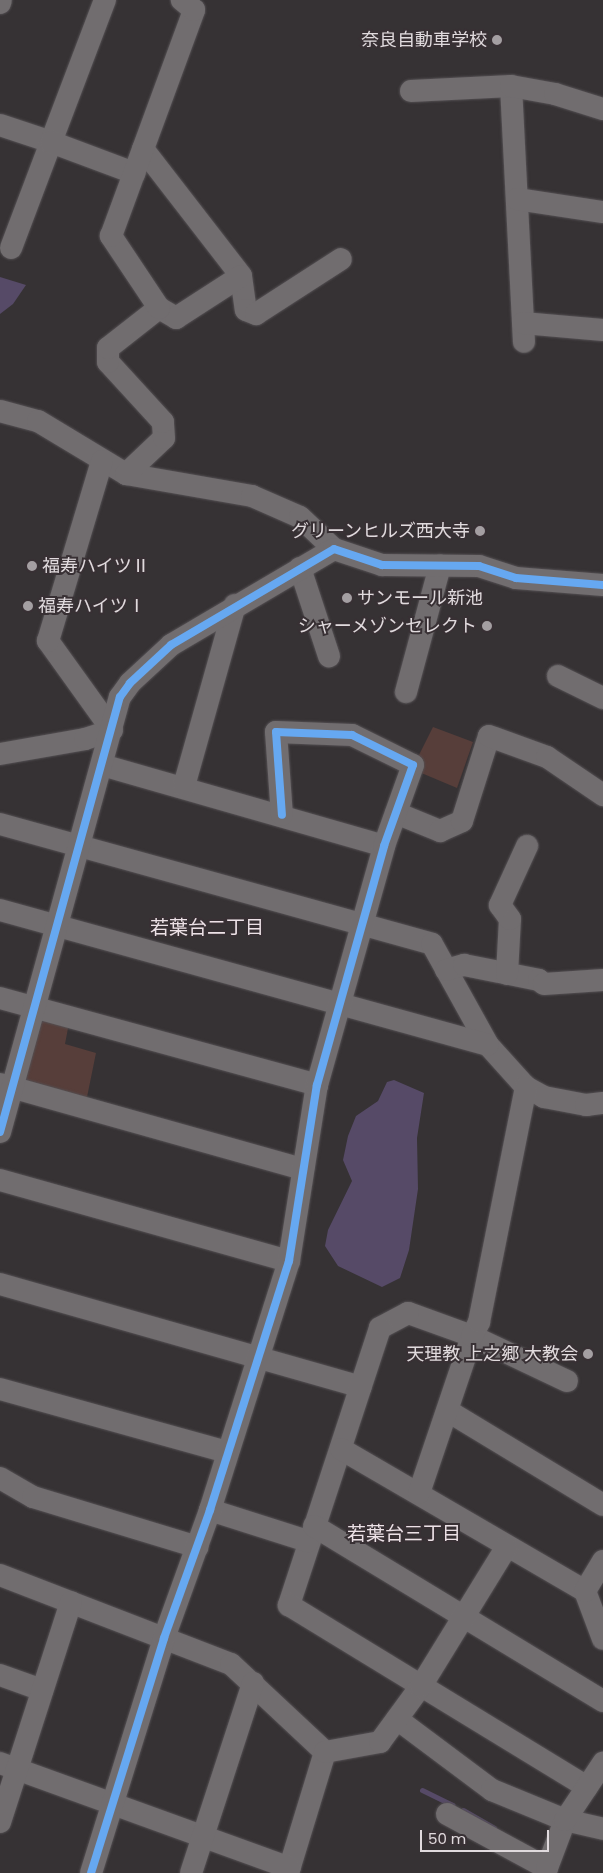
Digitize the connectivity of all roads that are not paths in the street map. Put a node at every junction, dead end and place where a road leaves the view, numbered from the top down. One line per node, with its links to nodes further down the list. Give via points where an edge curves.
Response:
1 (105, 0): 7 (street)
2 (182, 0): 8 (street, via 194,10)
3 (512, 86): 4 (street); 5 (street, via 555,94); 10 (street)
4 (411, 91)
5 (603, 109)
6 (0, 125): 7 (street)
7 (50, 142): 9 (street); 12 (street)
8 (143, 149): 9 (street); 14 (street)
9 (134, 173): 15 (street, via 112,236)
10 (518, 199): 11 (street); 16 (street, via 523,332)
11 (603, 212)
12 (10, 248)
13 (341, 259): 14 (street, via 256,314 246,310)
14 (241, 276): 15 (street, via 176,318)
15 (159, 308): 19 (street, via 108,348 108,362 163,422 164,438)
16 (603, 330)
17 (0, 411): 18 (street, via 38,421)
18 (102, 461): 19 (street); 29 (street, via 48,641)
19 (126, 474): 20 (street, via 252,496 300,517)
20 (334, 549): 21 (street, via 382,565); 22 (street)
21 (440, 566): 23 (street, via 479,566 516,578); 27 (street)
22 (300, 568): 24 (street); 25 (street)
23 (603, 585)
24 (235, 604): 29 (street, via 170,645 130,682 120,697); 32 (street)
25 (328, 656)
26 (558, 676): 28 (street)
27 (406, 692)
28 (603, 698)
29 (112, 730): 30 (street, via 85,739); 31 (street)
30 (0, 754)
31 (102, 765): 32 (street); 37 (street)
32 (184, 786): 35 (street)
33 (603, 795): 34 (street, via 547,756 489,736 462,821 440,831)
34 (396, 813): 35 (street, via 413,765 352,735 276,732); 38 (street)
35 (282, 815): 38 (street)
36 (0, 824): 37 (street)
37 (79, 846): 41 (street); 42 (street)
38 (384, 846): 42 (street)
39 (527, 846): 44 (street, via 500,905 510,919)
40 (0, 910): 41 (street)
41 (58, 924): 47 (street); 48 (street)
42 (363, 924): 43 (street, via 432,944); 47 (street)
43 (446, 970): 44 (street, via 464,965); 49 (street)
44 (507, 974): 45 (street, via 539,980 544,984)
45 (603, 980)
46 (0, 998): 48 (street)
47 (340, 1006): 49 (street); 50 (street)
48 (35, 1008): 50 (street); 51 (street)
49 (488, 1045): 52 (street)
50 (317, 1085): 55 (street)
51 (6, 1086): 54 (street); 55 (street)
52 (526, 1087): 53 (street, via 544,1098 586,1105); 59 (street, via 479,1322)
53 (603, 1103)
54 (0, 1132)
55 (303, 1169): 57 (street)
56 (0, 1180): 57 (street)
57 (289, 1261): 60 (street)
58 (0, 1284): 60 (street)
59 (472, 1336): 61 (street); 62 (street, via 408,1313 380,1328); 64 (street)
60 (257, 1358): 62 (street); 66 (street)
61 (567, 1381)
62 (361, 1387): 65 (street)
63 (0, 1389): 66 (street)
64 (448, 1411): 68 (street); 69 (street)
65 (341, 1449): 68 (street); 71 (street)
66 (227, 1452): 70 (street)
67 (0, 1478): 72 (street, via 33,1497)
68 (418, 1493): 73 (street)
69 (603, 1505)
70 (210, 1510): 71 (street); 72 (street)
71 (311, 1533): 78 (street); 83 (street, via 289,1606)
72 (198, 1547): 79 (street)
73 (506, 1548): 76 (street); 78 (street)
74 (603, 1561): 76 (street)
75 (0, 1575): 77 (street)
76 (585, 1591): 80 (street)
77 (71, 1602): 79 (street); 84 (street)
78 (462, 1616): 83 (street); 85 (street)
79 (164, 1638): 82 (street, via 231,1664); 91 (street)
80 (603, 1639)
81 (0, 1675): 84 (street)
82 (253, 1683): 87 (street); 96 (street)
83 (421, 1686): 86 (street); 90 (street)
84 (42, 1690): 89 (street)
85 (603, 1701)
86 (397, 1719): 87 (street, via 380,1742); 93 (street, via 492,1790)
87 (325, 1752): 97 (street)
88 (603, 1763): 90 (street)
89 (9, 1766): 91 (street); 94 (street)
90 (587, 1787): 93 (street)
91 (115, 1804): 96 (street); 98 (street)
92 (447, 1814): 93 (street, via 547,1868)
93 (566, 1820): 95 (street)
94 (0, 1822)
95 (603, 1829)
96 (204, 1835): 97 (street); 99 (street)
97 (289, 1870)
98 (91, 1873)
99 (191, 1873)

